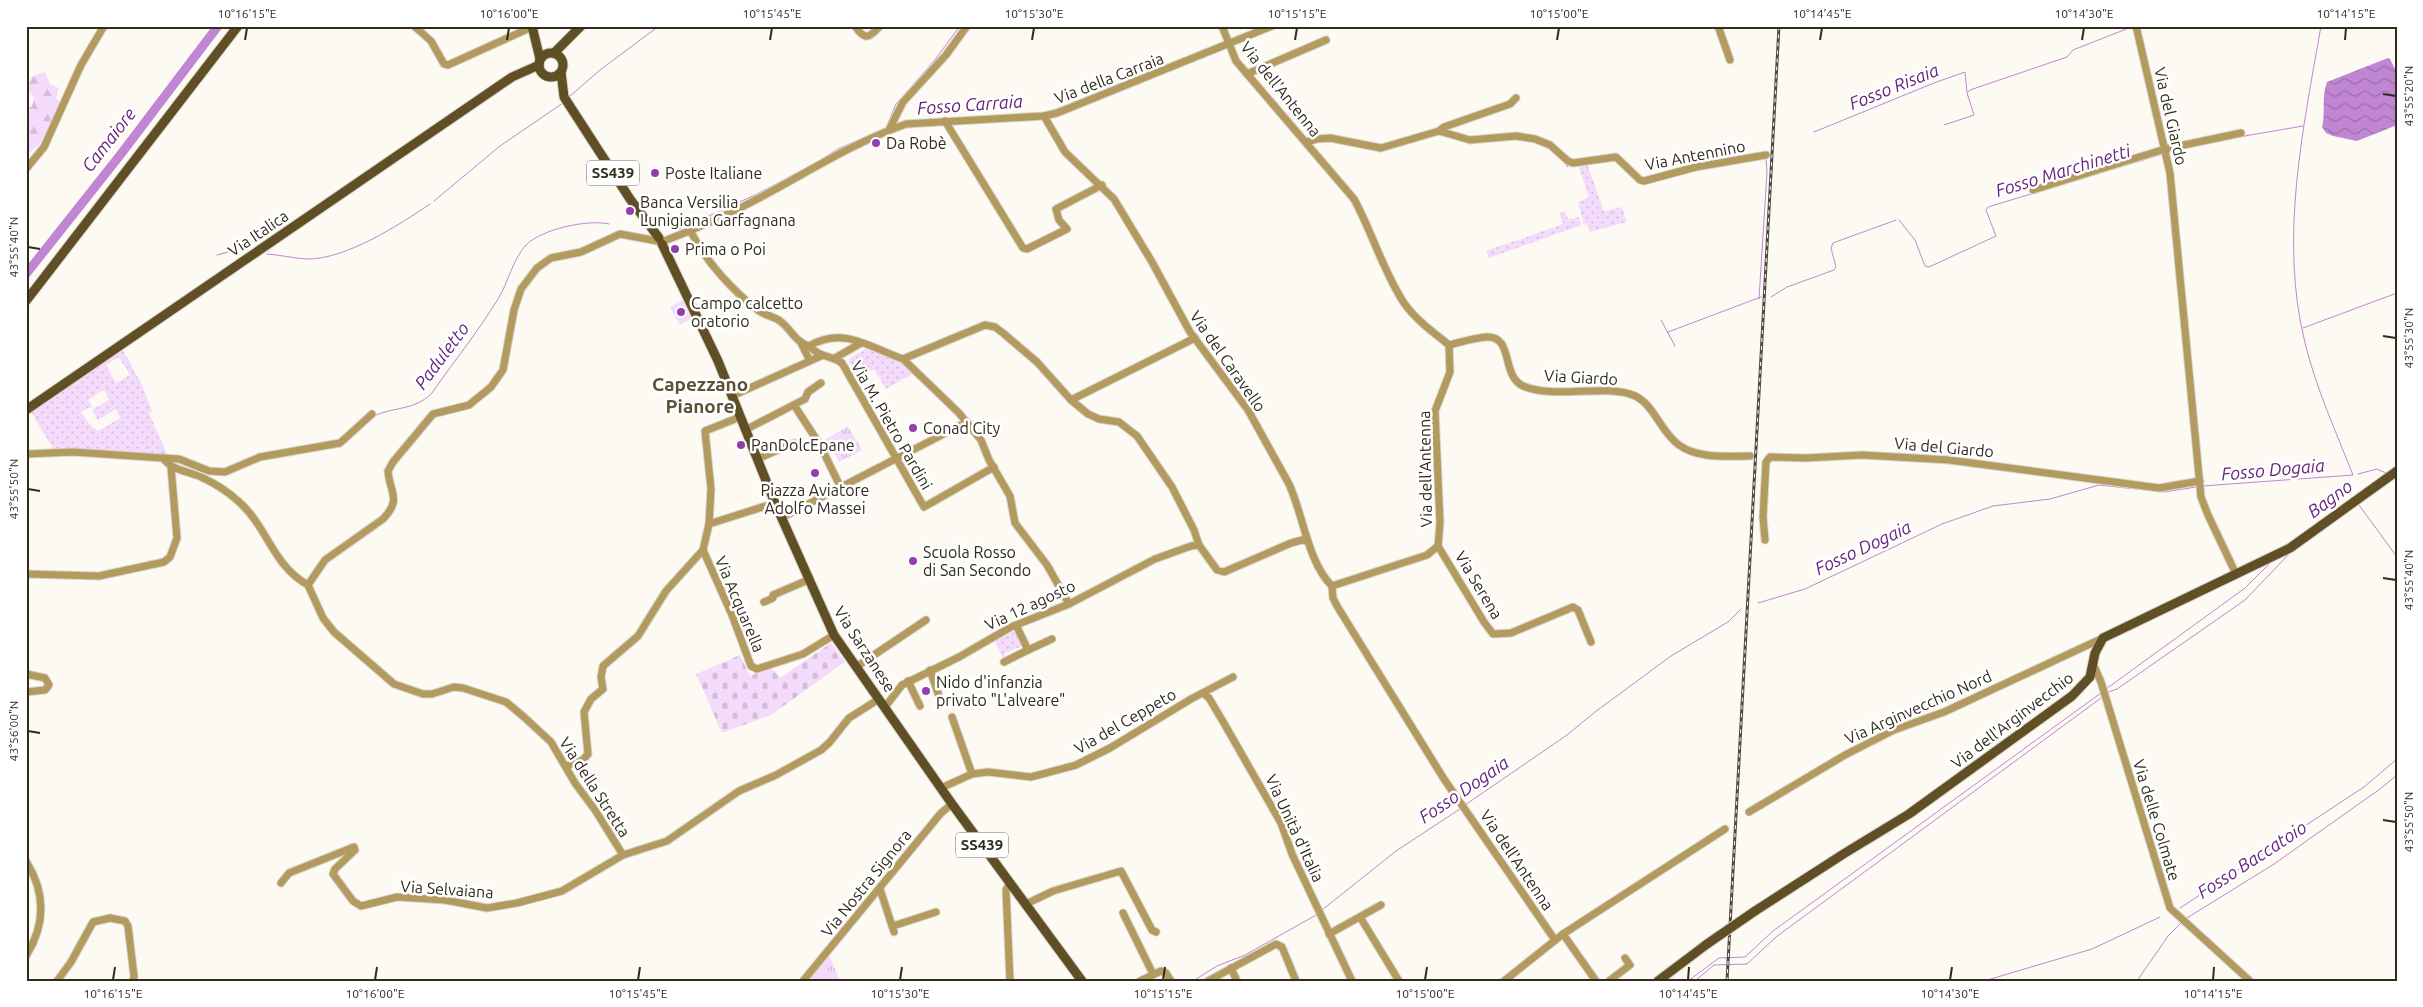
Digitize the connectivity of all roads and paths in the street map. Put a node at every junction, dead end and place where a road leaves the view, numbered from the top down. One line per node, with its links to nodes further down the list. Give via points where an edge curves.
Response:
1 (104, 26): 33 (street, via 44,147)
2 (238, 26): 38 (main road)
3 (414, 26): 4 (street, via 432,41 444,64 448,65)
4 (532, 26): 15 (main road, SS439)
5 (581, 26): 13 (main road)
6 (855, 26): 7 (street, via 865,36)
7 (880, 26)
8 (1222, 26): 16 (street, Via dell'Antenna)
9 (1272, 26): 16 (street, Via della Carraia)
10 (1718, 26): 18 (street)
11 (965, 27): 27 (street, via 946,55 903,102)
12 (2137, 28): 31 (street, Via del Giardo)
13 (571, 38): 17 (main road); 19 (main road)
14 (1326, 40): 22 (street)
15 (535, 43): 17 (main road); 20 (main road, SS439)
16 (1228, 45): 22 (street, Via dell'Antenna, via 1232,56); 25 (street, Via della Carraia)
17 (552, 53): 19 (main road); 20 (main road)
18 (1730, 60)
19 (562, 61): 21 (main road, SS439)
20 (543, 69): 21 (main road); 23 (main road, SS439); 51 (main road, Via Italica, via 520,72)
21 (561, 72): 23 (main road, SS439)
22 (1247, 74): 30 (street, Via dell'Antenna)
23 (562, 92): 37 (main road, Via Sarzanese / SS439)
24 (1516, 98): 28 (street, via 1510,104)
25 (1044, 116): 26 (street, Via della Carraia); 34 (street, Via del Caravello, via 1065,152 1088,176)
26 (945, 121): 27 (street, Via della Carraia, via 906,124); 34 (street, via 1023,248 1027,249 1067,229 1058,220 1056,209)
27 (889, 130): 36 (street, Via della Carraia, via 831,157 772,192)
28 (1439, 131): 30 (street, via 1381,148 1330,138); 32 (street, Via Antennino, via 1470,140 1527,137 1550,145 1573,162 1616,157 1644,181 1696,167)
29 (2241, 133): 31 (street)
30 (1306, 142): 42 (street, Via dell'Antenna, via 1354,198 1405,304)
31 (2165, 152): 35 (street); 64 (street, Via del Giardo, via 2176,220)
32 (1766, 155)
33 (26, 169)
34 (1102, 185): 39 (street, Via del Caravello, via 1114,199)
35 (2033, 190)
36 (691, 232): 37 (street, Via della Carraia); 41 (street, via 710,261 735,289 758,310 779,320)
37 (660, 241): 48 (main road, Via Sarzanese / SS439); 77 (street, via 620,234 581,252 551,258 533,272 516,303 506,357 499,376 475,401 456,410 433,414 388,471 395,497 390,512 325,560)
38 (26, 301)
39 (1195, 338): 49 (street); 70 (street, Via del Caravello, via 1248,410 1289,484)
40 (862, 343): 41 (street, via 836,336); 44 (street); 45 (street)
41 (805, 345): 43 (street); 46 (street)
42 (1449, 345): 58 (street, Via Giardo, via 1487,336 1497,338 1504,345 1509,370 1521,385 1540,390 1582,390 1639,397 1672,440 1688,450); 72 (street, Via dell'Antenna, via 1450,372 1435,411 1440,523)
43 (821, 356): 44 (street, Via M. Pietro Pardini); 46 (street)
44 (835, 358): 60 (street, Via M. Pietro Pardini, via 850,375)
45 (902, 359): 49 (street, via 985,325 995,327 1037,362); 54 (street)
46 (808, 362): 48 (street)
47 (821, 383): 50 (street)
48 (732, 396): 53 (main road, Via Sarzanese / SS439)
49 (1071, 400): 71 (street, via 1092,416 1119,422 1137,436 1181,503)
50 (794, 405): 55 (street); 65 (street, via 820,445)
51 (26, 410)
52 (372, 414): 61 (street, via 340,443 260,457 226,472 209,471 179,460)
53 (740, 417): 55 (main road, Via Sarzanese / SS439); 68 (street, Via Acquarella, via 705,431 711,489)
54 (967, 422): 60 (street); 62 (street, via 981,440)
55 (745, 430): 59 (main road, Via Sarzanese / SS439)
56 (794, 443): 59 (street)
57 (26, 454): 61 (street, via 73,452)
58 (1750, 456)
59 (757, 458): 66 (main road, Via Sarzanese / SS439)
60 (897, 459): 62 (street, Via M. Pietro Pardini, via 924,507); 65 (street)
61 (166, 463): 74 (street, via 177,538 170,557 164,562 99,576); 77 (street, via 201,477 232,496 259,523 284,566)
62 (994, 467): 80 (street, via 1010,496 1015,523 1047,565)
63 (2397, 471): 75 (main road, via 2290,548)
64 (2200, 485): 69 (street, Via del Giardo, via 2159,488 1949,460 1862,455 1770,457 1766,462); 75 (street, Via del Giardo, via 2208,515)
65 (841, 488): 67 (street)
66 (775, 503): 67 (main road, Via Sarzanese / SS439); 68 (street)
67 (781, 518): 76 (main road, Via Sarzanese / SS439)
68 (709, 524): 73 (street, Via Acquarella)
69 (1765, 540)
70 (1307, 541): 71 (street, via 1291,543 1224,572 1212,566); 78 (street, Via del Caravello)
71 (1198, 545): 80 (street, Via 12 agosto, via 1155,559)
72 (1438, 546): 78 (street, Via dell'Antenna, via 1427,555); 86 (street, Via Serena, via 1493,634 1511,633 1573,607 1578,610)
73 (703, 550): 83 (street, Via Acquarella, via 753,668 803,654); 102 (street, Via Acquarella, via 666,591 638,636 603,666 602,689 591,700 583,718 588,754 583,760)
74 (26, 574)
75 (2236, 574): 84 (main road)
76 (808, 580): 79 (street); 83 (main road, Via Sarzanese / SS439)
77 (308, 585): 102 (street, Via della Stretta, via 323,618 334,632 390,681 418,694 432,694 454,687 506,702 551,742)
78 (1332, 586): 121 (street, Via dell'Antenna, via 1337,606 1464,806)
79 (764, 602)
80 (1069, 604): 82 (street, Via 12 agosto)
81 (926, 620): 90 (street)
82 (1016, 625): 87 (street); 91 (street, Via 12 agosto)
83 (834, 635): 90 (main road, Via Sarzanese / SS439)
84 (2102, 638): 89 (main road, Via dell'Arginvecchio); 106 (street, Via Arginvecchio Nord, via 1944,712 1894,730 1844,754)
85 (1052, 639): 87 (street)
86 (1591, 642)
87 (1028, 650): 88 (street)
88 (1004, 662)
89 (2094, 666): 141 (main road, Via dell'Arginvecchio, bridge, via 2085,684 2072,696 1973,769 1909,814 1755,911); 142 (street, Via delle Colmate, via 2168,905)
90 (856, 667): 98 (main road, Via Sarzanese / SS439)
91 (930, 670): 94 (street, Via 12 agosto); 97 (street)
92 (26, 674): 95 (street, via 45,678 50,685 45,690)
93 (1233, 677): 96 (street, Via del Ceppeto)
94 (908, 681): 99 (street); 100 (street, Via 12 agosto)
95 (26, 692)
96 (1203, 693): 103 (street, Via del Ceppeto, via 1076,765 1031,777 998,772); 119 (street, Via Unità d'Italia, via 1225,724 1281,823)
97 (940, 698)
98 (879, 699): 100 (main road, Via Sarzanese / SS439); 108 (street, via 849,718 821,750 739,791 667,841)
99 (921, 703)
100 (885, 708): 104 (main road, Via Sarzanese / SS439)
101 (952, 717): 103 (street)
102 (566, 766): 108 (street, Via della Stretta)
103 (972, 774): 104 (street, Via del Ceppeto)
104 (942, 788): 105 (main road, Via Sarzanese / SS439)
105 (952, 804): 111 (main road, Via Sarzanese / SS439); 112 (street, Via Nostra Signora, via 941,813)
106 (1750, 812)
107 (1725, 829): 120 (street)
108 (623, 855): 110 (street, Via Selvaiana, via 562,891 502,907 482,908 444,900 398,897 358,904 333,874 355,850 354,847 290,873)
109 (26, 861): 122 (street, via 41,890 42,906 34,942)
110 (281, 883)
111 (1010, 883): 113 (main road, Via Sarzanese / SS439); 129 (street, via 1006,890)
112 (880, 889): 115 (street, via 894,929); 128 (street, Via Nostra Signora)
113 (1026, 904): 118 (street, via 1053,891 1121,871); 130 (main road, Via Sarzanese / SS439)
114 (1382, 905): 117 (street)
115 (936, 912)
116 (1123, 913): 125 (street)
117 (1360, 917): 119 (street); 137 (street)
118 (1156, 932)
119 (1329, 934): 136 (street, Via Unità d'Italia)
120 (1563, 934): 121 (street); 139 (street)
121 (1555, 940): 138 (street)
122 (26, 956)
123 (1625, 958): 140 (street, via 1630,966)
124 (1231, 968): 133 (street); 134 (street); 135 (street, via 1276,944 1282,947)
125 (1153, 974): 131 (street); 132 (street, via 1164,971)
126 (57, 981): 127 (street, via 93,922 110,918 125,921 128,926)
127 (133, 981)
128 (803, 981)
129 (1010, 981)
130 (1082, 981)
131 (1140, 981)
132 (1171, 981)
133 (1208, 981)
134 (1237, 981)
135 (1296, 981)
136 (1352, 981)
137 (1400, 981)
138 (1504, 981)
139 (1596, 981)
140 (1609, 981)
141 (1658, 981)
142 (2250, 981)

